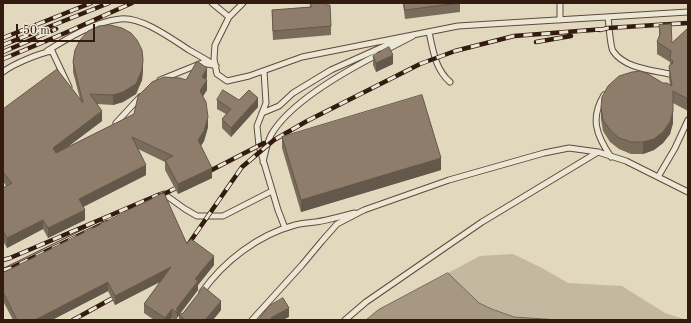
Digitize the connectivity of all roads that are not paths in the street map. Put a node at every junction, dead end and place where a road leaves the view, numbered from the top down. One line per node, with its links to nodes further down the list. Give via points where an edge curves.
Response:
1 (212, 3): 5 (lane)
2 (243, 3): 5 (lane)
3 (560, 3): 7 (lane)
4 (688, 12): 6 (lane)
5 (229, 16): 12 (lane, via 215,45)
6 (608, 17): 7 (lane); 15 (lane, via 612,50 620,58 638,68)
7 (560, 20): 8 (lane, via 458,26)
8 (429, 32): 9 (lane); 16 (lane, via 435,58 445,78)
9 (417, 34): 10 (lane); 26 (lane, via 336,78 294,108 271,134)
10 (408, 36): 13 (lane, via 302,57); 21 (lane, via 331,70 293,93 279,106)
11 (47, 52): 12 (lane, via 81,32 121,18 156,29); 14 (lane); 18 (lane, via 52,50)
12 (216, 66): 13 (lane, via 217,74 227,81); 17 (lane, via 202,63)
13 (264, 71): 21 (lane, via 266,103)
14 (3, 72)
15 (669, 74)
16 (450, 82)
17 (155, 84)
18 (69, 86)
19 (146, 91): 23 (lane)
20 (609, 91): 25 (lane, via 600,102 596,122 602,144)
21 (262, 113): 26 (lane, via 257,126)
22 (688, 120): 27 (lane)
23 (116, 122)
24 (598, 152): 25 (lane); 31 (lane, via 569,148 544,153 449,180); 37 (lane, via 482,222 366,302)
25 (611, 156): 27 (lane)
26 (263, 162): 28 (lane)
27 (658, 177): 29 (lane)
28 (272, 191): 30 (lane, via 223,216 197,216 164,194); 33 (lane)
29 (688, 192)
30 (157, 197)
31 (364, 210): 33 (lane); 36 (lane, via 338,224)
32 (108, 221): 34 (lane)
33 (285, 228): 35 (lane, via 240,253)
34 (3, 272)
35 (199, 294)
36 (252, 320)
37 (345, 320)

